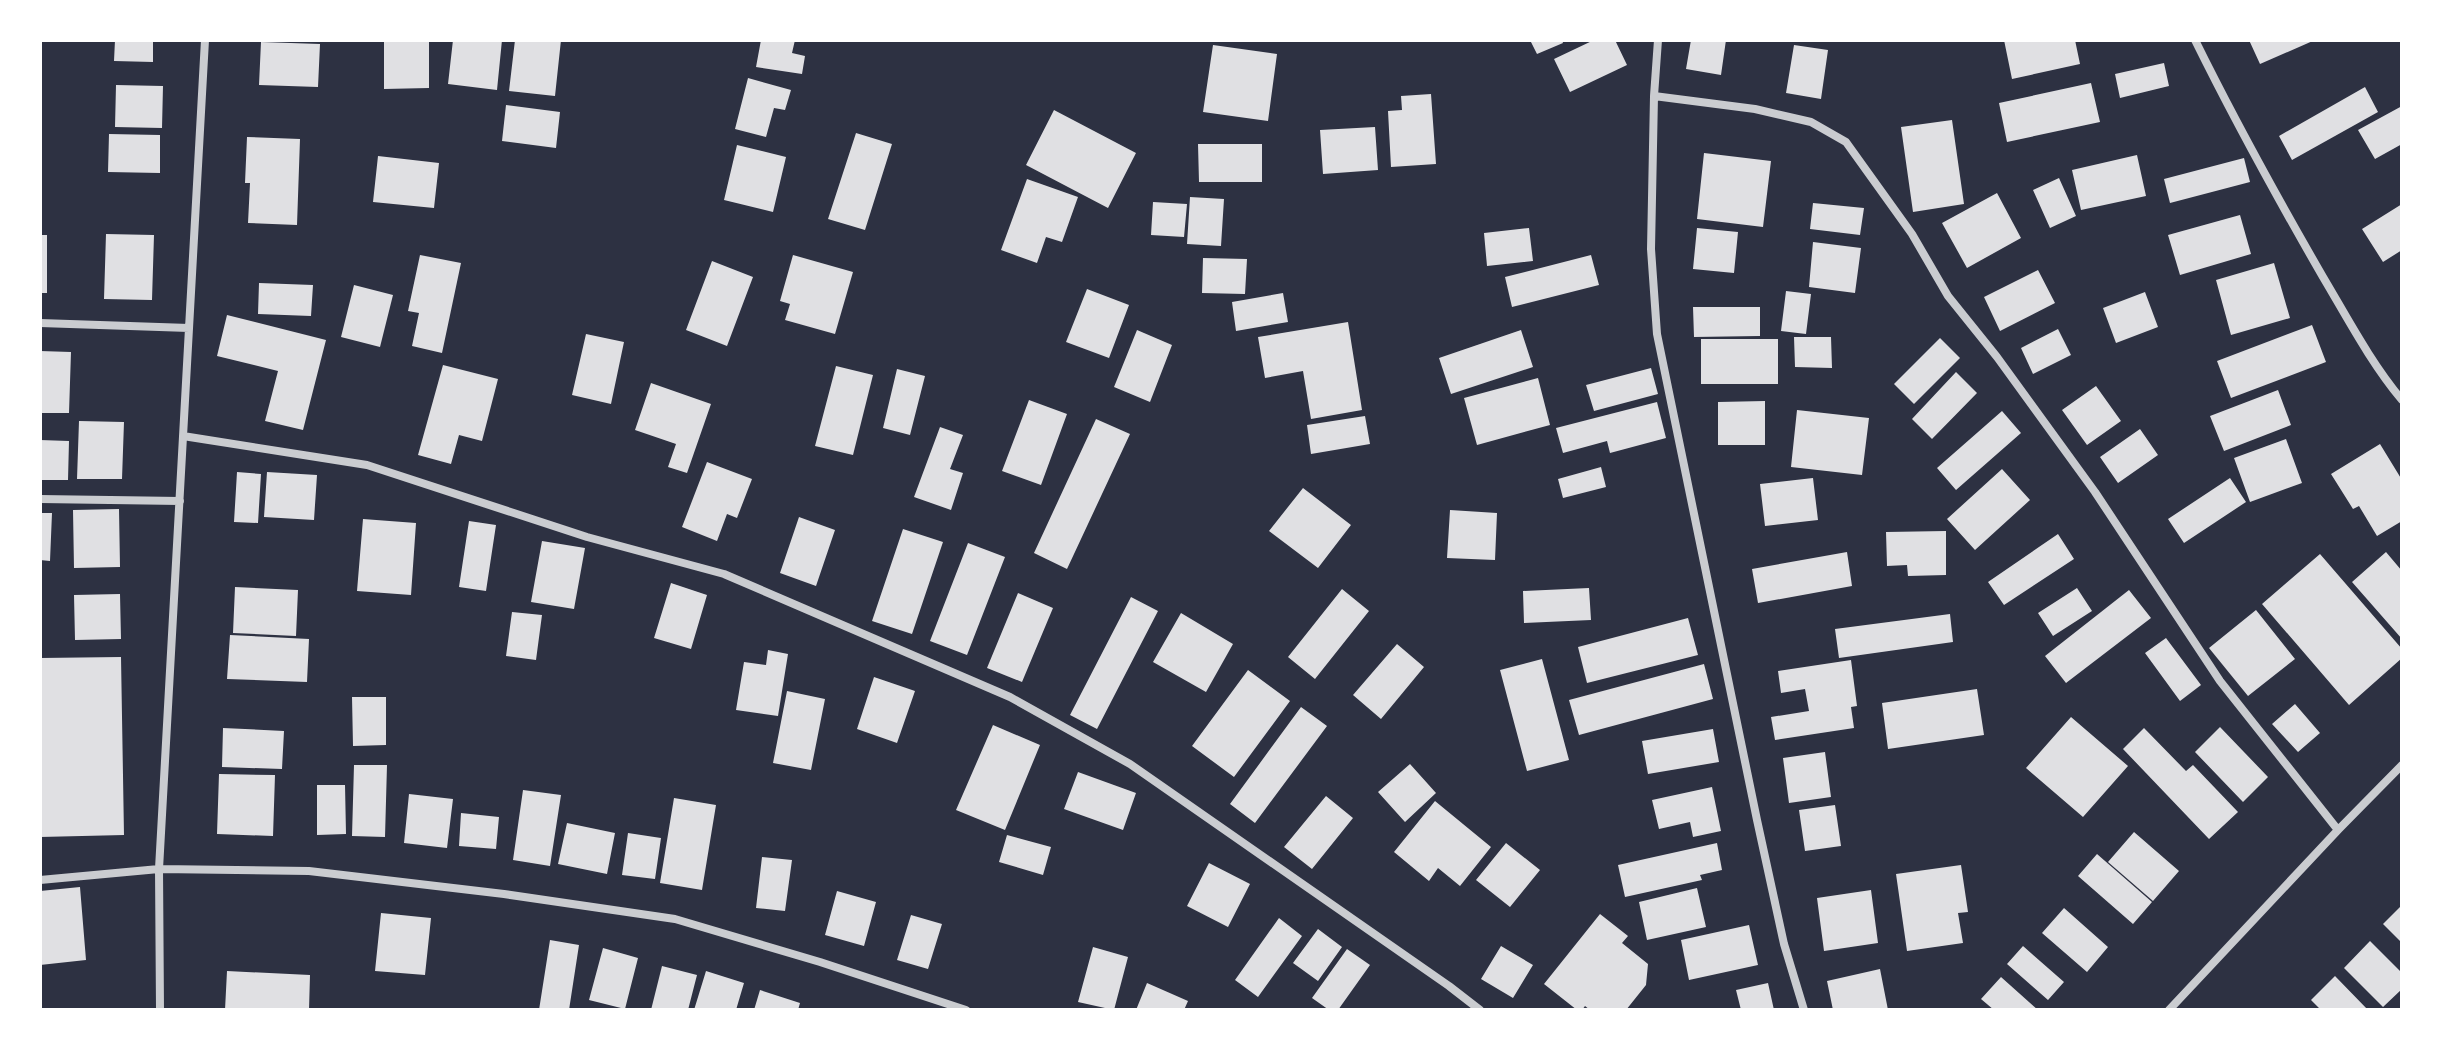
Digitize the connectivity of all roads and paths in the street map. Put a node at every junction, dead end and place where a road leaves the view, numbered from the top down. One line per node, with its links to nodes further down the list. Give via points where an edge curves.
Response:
1 (205, 40): 6 (street)
2 (1658, 40): 4 (street)
3 (2195, 40): 7 (street, via 2282,206 2381,375)
4 (1654, 96): 12 (street, via 1811,122 1846,142 1912,234 1948,296 2095,492 2220,681); 18 (street, via 1651,249 1657,334 1757,820)
5 (40, 323): 6 (street)
6 (189, 328): 8 (street)
7 (2402, 400)
8 (183, 436): 10 (street); 17 (street, via 367,465 587,537 724,574 1010,697 1130,764)
9 (40, 499): 10 (street)
10 (180, 501): 13 (street)
11 (2402, 765): 12 (street)
12 (2338, 830): 19 (street)
13 (159, 869): 14 (street); 15 (street); 16 (street, via 309,871 675,919)
14 (40, 880)
15 (160, 1010)
16 (966, 1010)
17 (1480, 1010)
18 (1804, 1010)
19 (2169, 1010)

